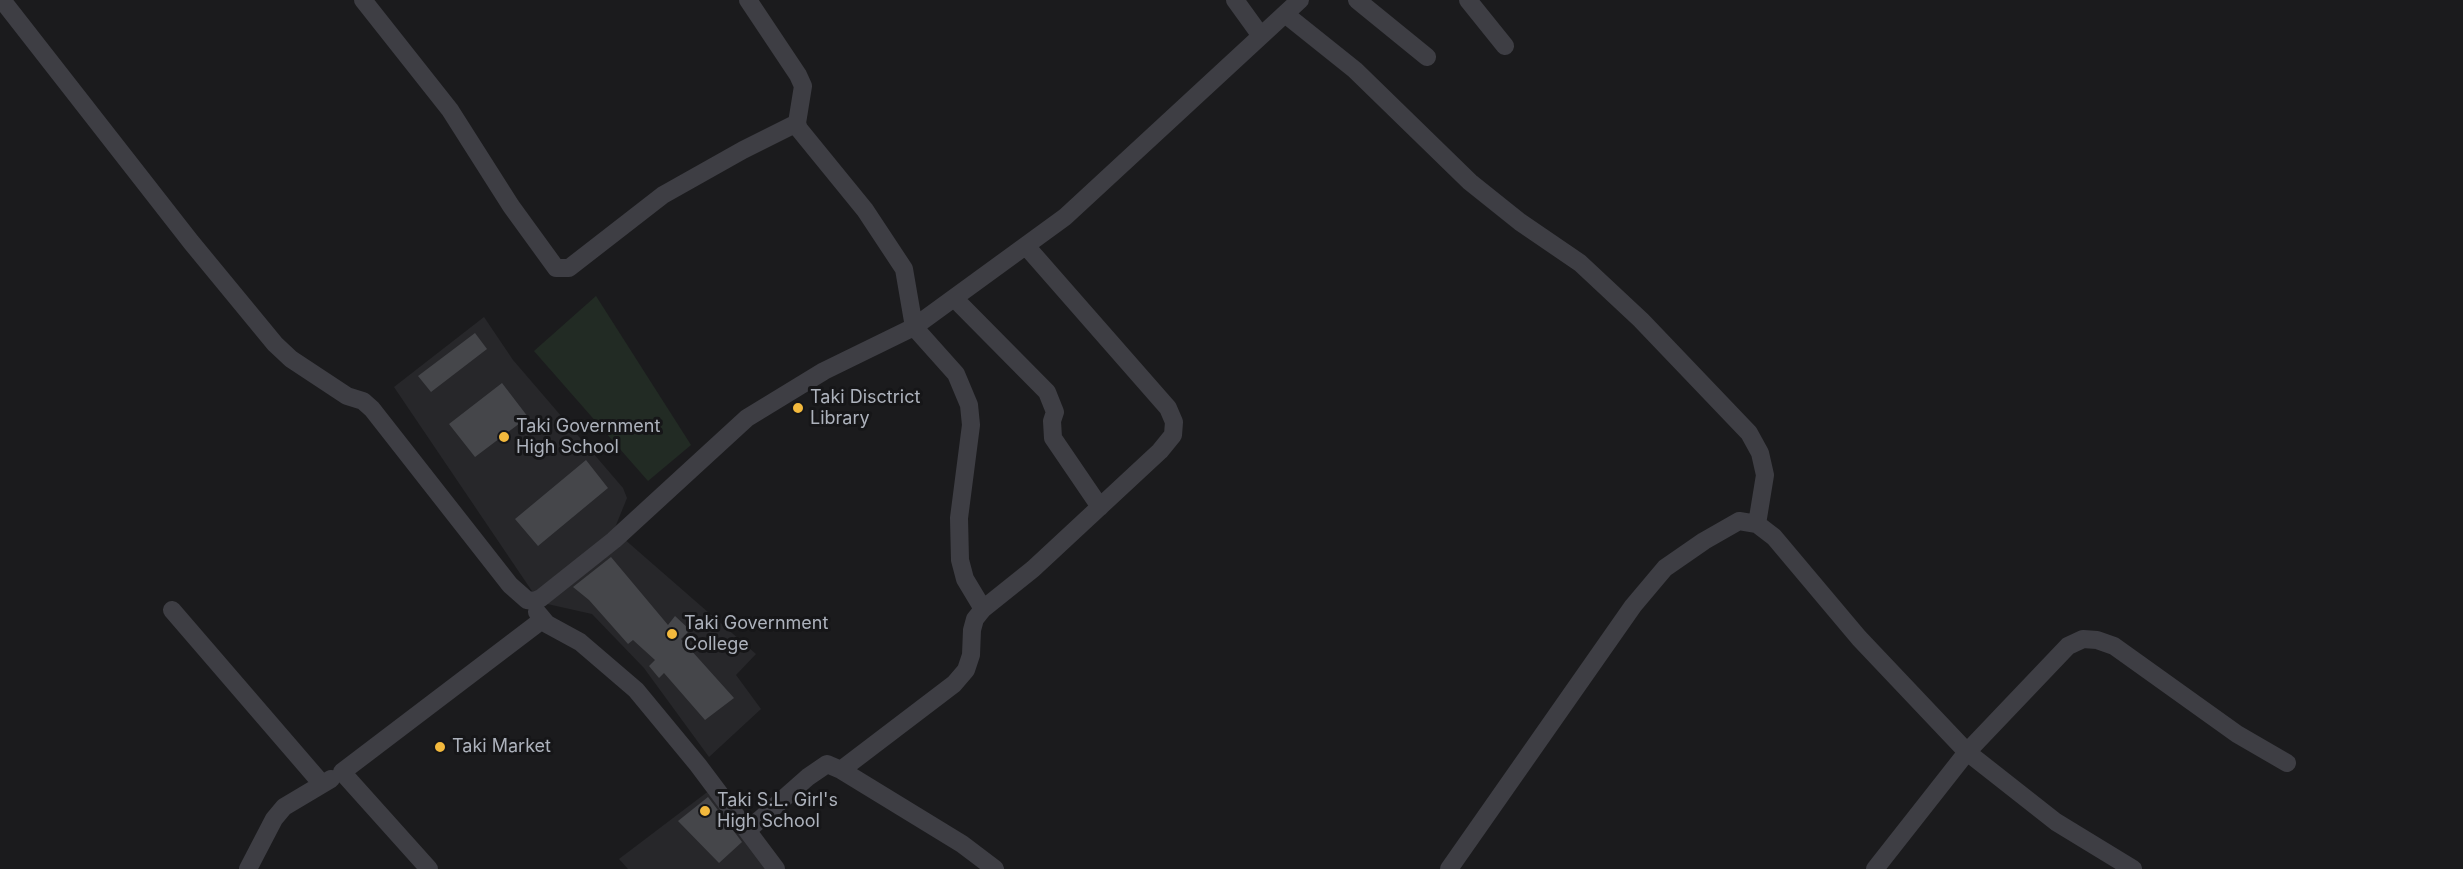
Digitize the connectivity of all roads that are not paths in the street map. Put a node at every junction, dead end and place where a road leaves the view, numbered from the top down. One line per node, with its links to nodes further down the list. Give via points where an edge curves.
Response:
1 (3, 0): 18 (street, via 275,344 347,396 372,409 510,585 527,600)
2 (363, 0): 12 (street, via 450,110 556,268 569,268 663,195)
3 (748, 0): 12 (street, via 803,86)
4 (1235, 0): 9 (street)
5 (1300, 0): 8 (street)
6 (1357, 0): 11 (street)
7 (1468, 0): 10 (street)
8 (1285, 14): 9 (street); 17 (street, via 1355,70 1470,182 1580,263 1641,320 1749,433 1760,453 1765,475)
9 (1261, 36): 13 (street, via 1065,217)
10 (1505, 46)
11 (1427, 57)
12 (797, 123): 15 (street, via 865,210 904,269)
13 (1026, 246): 14 (street); 16 (street, via 1168,408 1174,422 1173,435 1160,451)
14 (955, 299): 15 (street); 16 (street, via 1047,392 1055,412 1053,438)
15 (914, 327): 18 (street, via 825,371 747,418 614,540); 19 (street, via 956,374 969,405 971,425 959,518 960,560 965,579)
16 (1100, 507): 19 (street)
17 (1757, 524): 22 (street, via 1774,537 1858,638); 32 (street, via 1739,521 1665,568 1633,606)
18 (534, 601): 21 (street)
19 (983, 609): 24 (street, via 975,619 966,670 954,684)
20 (172, 610): 26 (street)
21 (542, 620): 25 (street); 27 (street, via 580,642 636,690)
22 (1967, 752): 23 (street, via 2068,646 2083,639 2114,646 2237,734); 33 (street); 34 (street, via 2056,822)
23 (2287, 763)
24 (841, 770): 27 (street, via 827,764 821,766); 31 (street, via 962,844)
25 (342, 772): 26 (street); 29 (street)
26 (322, 784): 28 (street, via 284,807)
27 (748, 830): 30 (street)
28 (248, 869)
29 (429, 869)
30 (776, 869)
31 (995, 869)
32 (1449, 869)
33 (1875, 869)
34 (2133, 869)

